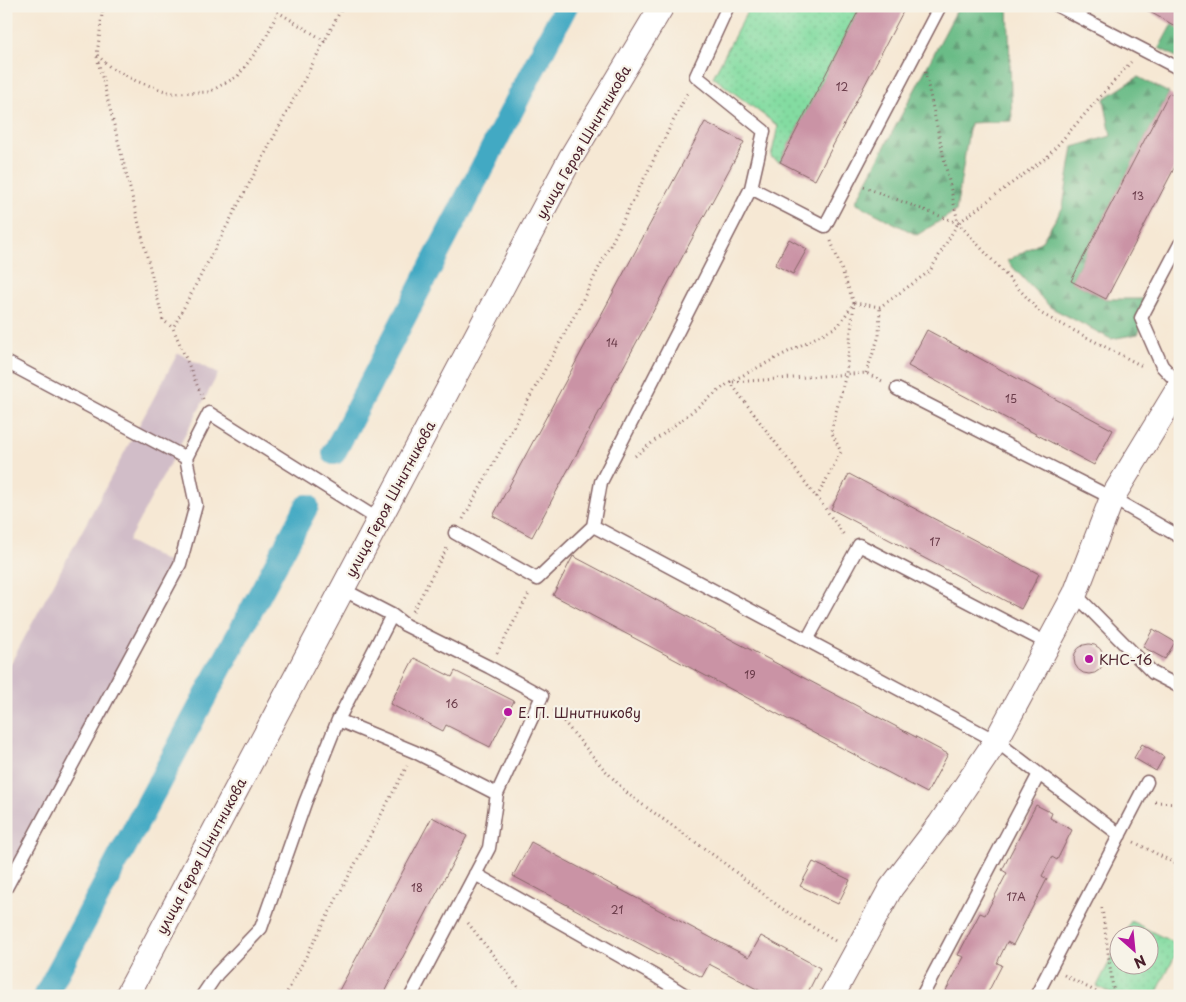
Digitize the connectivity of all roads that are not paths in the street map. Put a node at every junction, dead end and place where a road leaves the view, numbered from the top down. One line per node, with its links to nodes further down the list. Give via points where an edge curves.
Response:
1 (662, 6): 13 (street, улица Героя Шнитникова, via 570,159)
2 (728, 6): 6 (lane, via 696,76 764,131)
3 (940, 6): 6 (lane, via 826,226)
4 (1058, 6): 5 (lane)
5 (1180, 69)
6 (751, 188): 14 (lane, via 601,482)
7 (1180, 244): 9 (lane, via 1141,318 1162,366)
8 (6, 362): 11 (lane)
9 (1180, 386): 12 (street)
10 (897, 389): 12 (lane)
11 (186, 458): 13 (lane, via 209,413); 30 (lane, via 196,505 180,564)
12 (1112, 498): 16 (lane); 18 (street)
13 (379, 520): 17 (street, улица Героя Шнитникова)
14 (593, 526): 15 (lane, via 537,579); 20 (lane)
15 (455, 533)
16 (1180, 537)
17 (342, 589): 19 (lane); 31 (street, улица Героя Шнитникова)
18 (1076, 594): 21 (street); 22 (lane, via 1153,673)
19 (392, 615): 23 (lane); 27 (lane, via 405,625 542,696)
20 (807, 640): 21 (lane, via 859,545); 24 (lane)
21 (1049, 644): 24 (street)
22 (1180, 687)
23 (338, 720): 27 (lane, via 415,752); 32 (lane, via 261,928 216,974)
24 (996, 741): 25 (lane); 35 (street, via 940,824 891,888)
25 (1039, 774): 28 (lane); 36 (lane)
26 (1147, 782): 28 (lane)
27 (497, 794): 29 (lane, via 489,848)
28 (1120, 835): 37 (lane)
29 (475, 874): 33 (lane); 34 (lane)
30 (6, 888)
31 (127, 996)
32 (202, 996)
33 (411, 996)
34 (687, 996)
35 (832, 996)
36 (922, 996)
37 (1036, 996)

